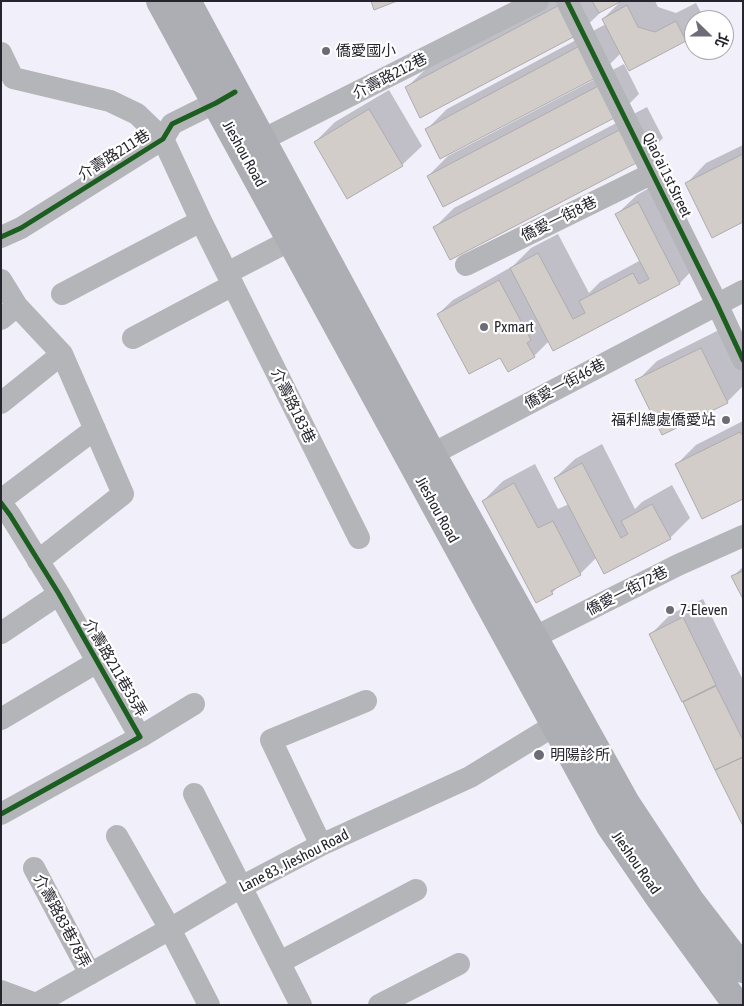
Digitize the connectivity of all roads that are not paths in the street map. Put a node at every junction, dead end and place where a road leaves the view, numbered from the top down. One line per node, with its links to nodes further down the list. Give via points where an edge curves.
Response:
1 (160, 1): 6 (main road, Jieshou Road)
2 (187, 1): 6 (main road, Jieshou Road)
3 (538, 1): 8 (street, 介壽路212巷)
4 (567, 1): 9 (street, Qiao'ai 1st Street)
5 (1, 53): 7 (street, via 13,78 110,101 137,114)
6 (225, 97): 7 (street, 介壽路211巷, via 172,124); 8 (main road, Jieshou Road)
7 (163, 139): 10 (street, 介壽路183巷); 11 (street, 介壽路211巷, via 21,228)
8 (251, 145): 12 (main road, Jieshou Road); 25 (main road, Jieshou Road)
9 (653, 173): 13 (street, 僑愛一街8巷); 18 (street, Qiao'ai 1st Street)
10 (201, 220): 14 (street, 介壽路183巷); 17 (street)
11 (1, 237)
12 (291, 240): 14 (street); 25 (main road, Jieshou Road)
13 (466, 265)
14 (230, 279): 20 (street); 28 (street, 介壽路183巷)
15 (1, 280): 19 (street)
16 (743, 291): 18 (street, 僑愛一街46巷)
17 (62, 294)
18 (718, 304): 22 (street, Qiao'ai 1st Street); 25 (street, 僑愛一街46巷)
19 (9, 313): 21 (street)
20 (133, 338)
21 (62, 354): 23 (street); 24 (street)
22 (743, 360)
23 (1, 403)
24 (95, 429): 26 (street); 29 (street, via 122,494)
25 (422, 460): 32 (main road, Jieshou Road)
26 (1, 502): 29 (street, 介壽路211巷35弄)
27 (743, 536): 32 (street, 僑愛一街72巷)
28 (359, 538)
29 (38, 561): 30 (street, 介壽路211巷35弄)
30 (59, 594): 31 (street); 33 (street, 介壽路211巷35弄)
31 (1, 633)
32 (523, 643): 37 (main road, Jieshou Road); 49 (main road, Jieshou Road, via 690,900)
33 (97, 662): 36 (street); 38 (street, 介壽路211巷35弄)
34 (366, 701): 42 (street, via 271,740)
35 (194, 704): 38 (street)
36 (1, 720)
37 (555, 725): 42 (street, Lane 83, Jieshou Road, via 470,778); 56 (main road, Jieshou Road, via 610,826)
38 (140, 737): 40 (street, 介壽路211巷35弄)
39 (194, 794): 44 (street)
40 (1, 814)
41 (117, 836): 46 (street)
42 (321, 846): 44 (street, Lane 83, Jieshou Road)
43 (34, 868): 50 (street, 介壽路83巷78弄)
44 (240, 887): 46 (street, Lane 83, Jieshou Road); 47 (street)
45 (416, 890): 47 (street)
46 (170, 929): 50 (street, Lane 83, Jieshou Road); 53 (street)
47 (280, 962): 54 (street)
48 (459, 964): 55 (street)
49 (743, 969)
50 (90, 974): 52 (street, Lane 83, Jieshou Road)
51 (1, 991): 52 (street)
52 (36, 1004)
53 (209, 1005)
54 (301, 1005)
55 (379, 1005)
56 (737, 1005)

